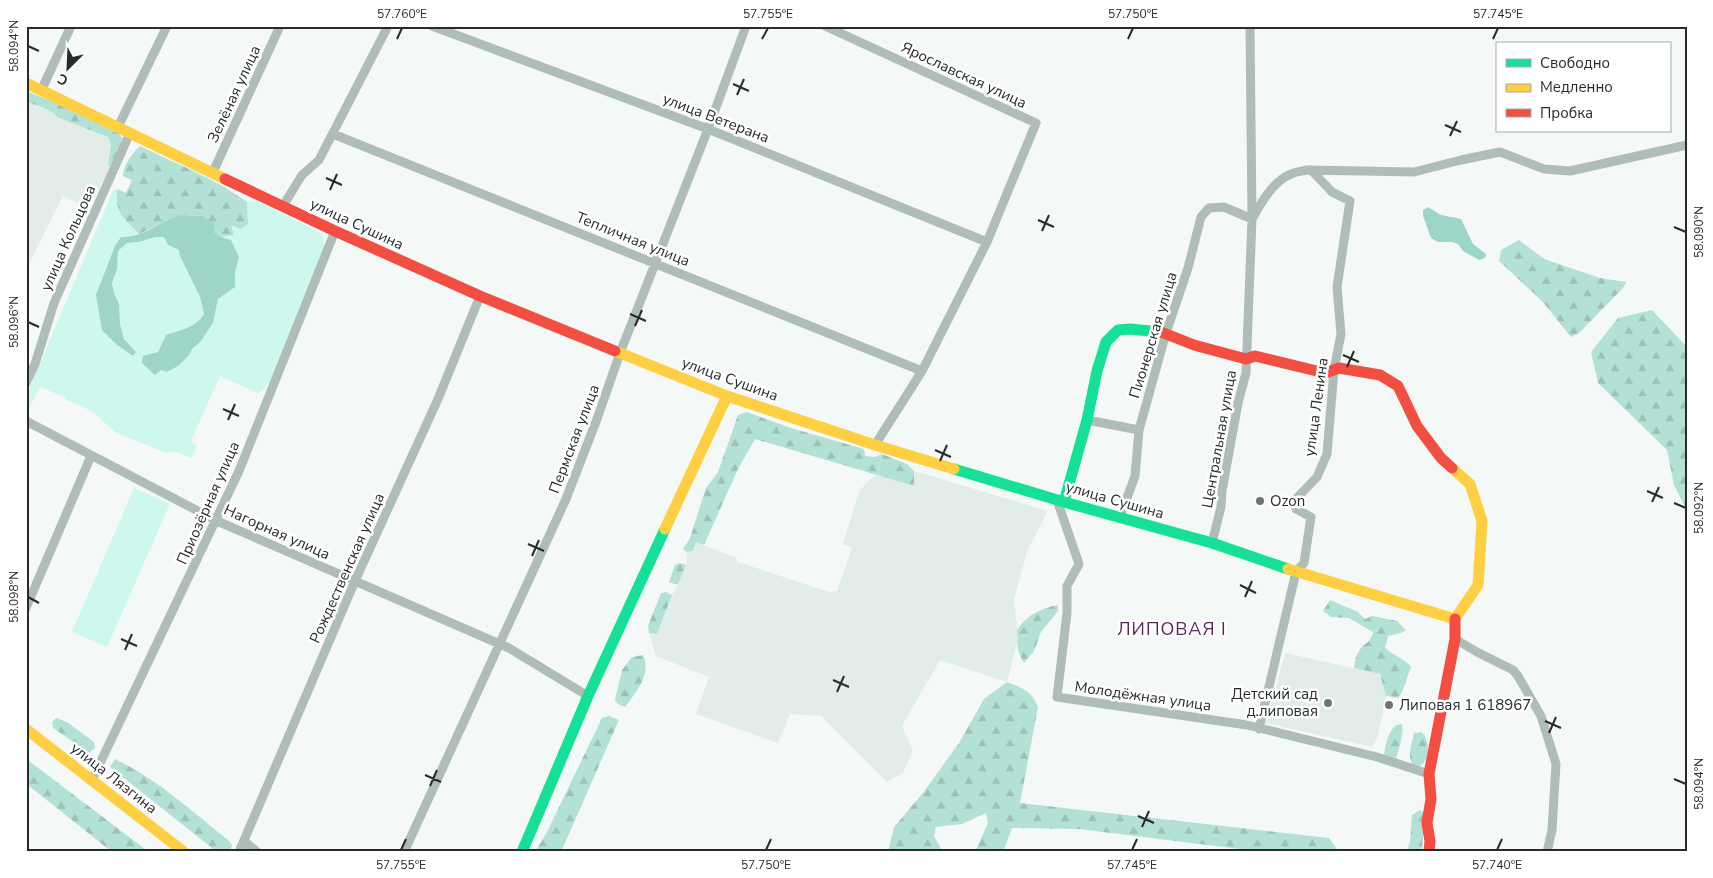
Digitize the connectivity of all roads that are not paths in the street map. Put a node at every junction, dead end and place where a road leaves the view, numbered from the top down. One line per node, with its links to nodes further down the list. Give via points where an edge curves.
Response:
1 (71, 26): 10 (street)
2 (167, 26): 11 (street)
3 (280, 26): 17 (street, Зелёная улица)
4 (388, 26): 14 (street)
5 (432, 26): 12 (street, улица Ветерана)
6 (746, 26): 12 (street, Пермская улица)
7 (825, 26): 21 (street, Ярославская улица, via 1036,123)
8 (1250, 26): 19 (street, Центральная улица)
9 (26, 83): 10 (street, улица Сушина)
10 (41, 91): 11 (street, улица Сушина)
11 (118, 127): 13 (street, улица Сушина)
12 (708, 129): 21 (street, улица Ветерана); 22 (street, Пермская улица)
13 (130, 133): 17 (street, улица Сушина); 29 (street, улица Кольцова, via 54,303)
14 (332, 134): 18 (street, via 318,160 302,175); 22 (street, Тепличная улица)
15 (1687, 145): 16 (street, Центральная улица, via 1570,170 1544,169 1500,152 1414,172)
16 (1312, 170): 19 (street, Центральная улица, via 1291,174 1276,185); 27 (street, улица Ленина, via 1332,192 1350,201 1337,287 1341,334)
17 (213, 172): 18 (street, улица Сушина)
18 (283, 206): 20 (street, улица Сушина)
19 (1252, 219): 24 (street, Пионерская улица, via 1224,207 1210,208 1201,216); 26 (street, Центральная улица)
20 (335, 231): 23 (street, улица Сушина); 38 (street, Приозёрная улица)
21 (987, 242): 28 (street)
22 (656, 263): 25 (street, Пермская улица); 28 (street, Тепличная улица)
23 (480, 296): 25 (street, улица Сушина); 41 (street, Рождественская улица, via 438,399)
24 (1166, 333): 26 (street, via 1194,345); 31 (street, via 1118,330 1106,342); 33 (street, Пионерская улица)
25 (620, 353): 30 (street, улица Сушина); 45 (street, Пермская улица, via 566,499)
26 (1246, 359): 27 (street, via 1255,356 1325,373); 39 (street, Центральная улица, via 1246,373)
27 (1334, 370): 40 (street, улица Ленина, via 1326,454 1317,477 1293,502 1296,509 1312,516 1304,563); 43 (street, via 1338,368 1380,376 1398,386 1417,426 1441,458 1470,484 1482,521 1478,585)
28 (922, 371): 34 (street)
29 (26, 383)
30 (728, 396): 34 (street, улица Сушина); 46 (street)
31 (1087, 420): 33 (street); 36 (street)
32 (26, 421): 35 (street, Нагорная улица)
33 (1139, 430): 37 (street, Пионерская улица, via 1135,476)
34 (875, 445): 36 (street, улица Сушина)
35 (91, 456): 38 (street, Нагорная улица); 42 (street)
36 (1061, 501): 37 (street, улица Сушина); 48 (street, Молодёжная улица, via 1079,564 1067,586 1057,697)
37 (1120, 517): 39 (street, улица Сушина)
38 (216, 521): 41 (street, Нагорная улица); 50 (street, Приозёрная улица)
39 (1212, 543): 40 (street, улица Сушина)
40 (1296, 572): 43 (street, улица Сушина); 48 (street, улица Ленина)
41 (355, 581): 45 (street, Нагорная улица); 51 (street, Рождественская улица)
42 (26, 608)
43 (1455, 619): 44 (street)
44 (1455, 639): 49 (street); 58 (street, via 1513,670 1541,716 1556,764 1552,830)
45 (500, 644): 46 (street, Нагорная улица); 55 (street, Пермская улица)
46 (588, 696): 56 (street)
47 (26, 729): 50 (street, улица Лязгина)
48 (1258, 729): 49 (street, Молодёжная улица, via 1377,757)
49 (1429, 774): 57 (street)
50 (92, 780): 52 (street, улица Лязгина)
51 (244, 841): 53 (street, Рождественская улица); 54 (street)
52 (184, 852)
53 (239, 852)
54 (257, 852)
55 (404, 852)
56 (522, 852)
57 (1429, 852)
58 (1547, 852)

